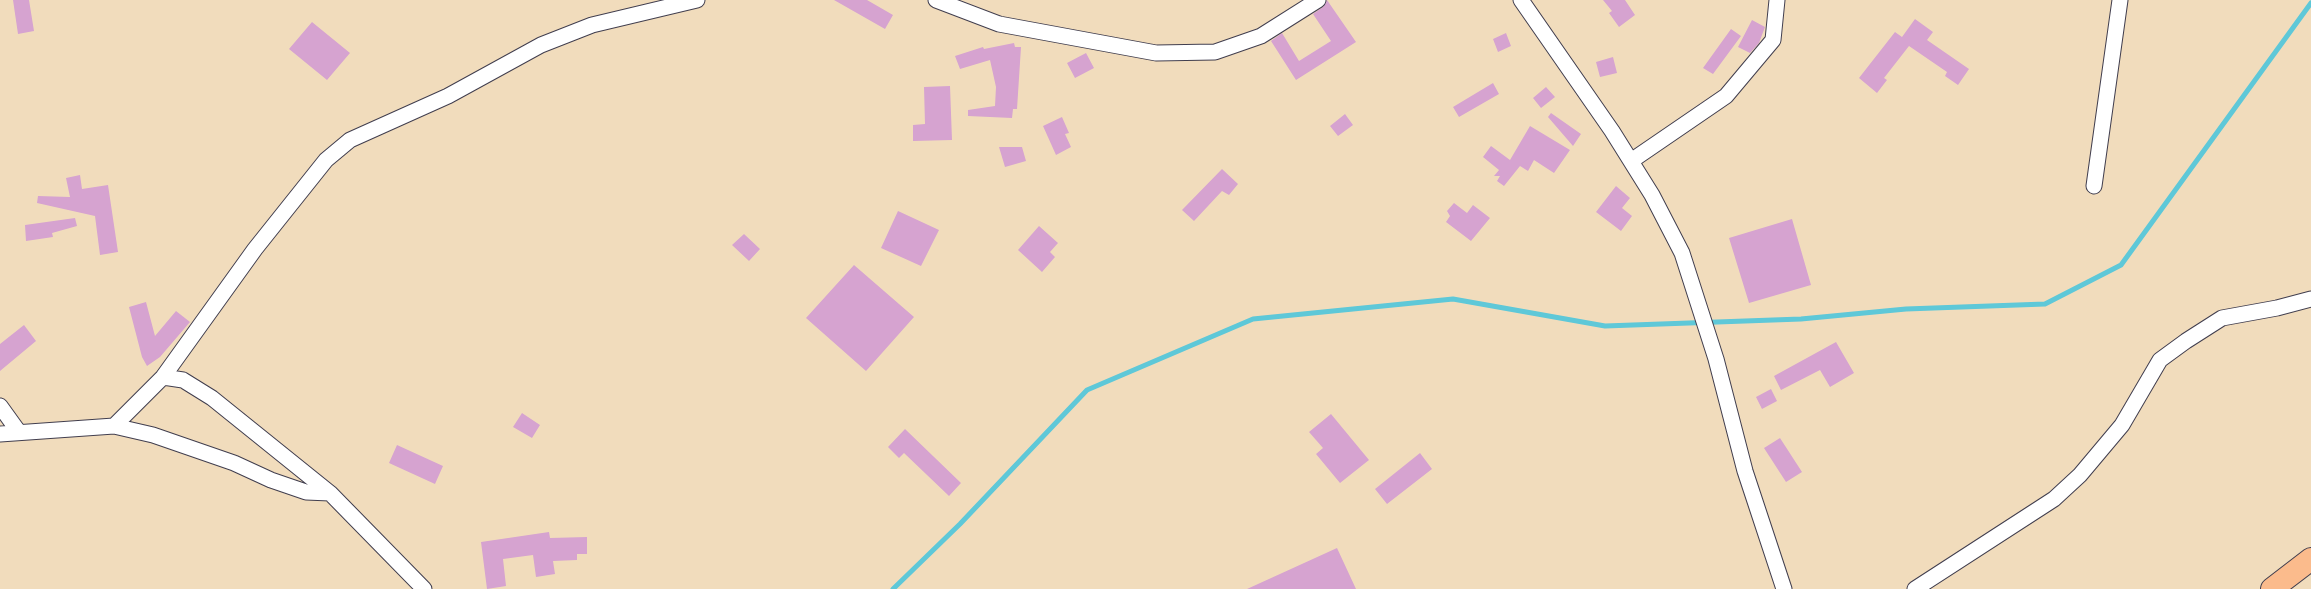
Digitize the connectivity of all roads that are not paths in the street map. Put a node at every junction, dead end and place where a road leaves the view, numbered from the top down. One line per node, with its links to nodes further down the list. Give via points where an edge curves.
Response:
1 (697, 0): 10 (street, via 592,25 541,45 448,96 350,140 326,160 255,249)
2 (936, 0): 3 (street, via 999,24 1156,53 1215,52 1262,36)
3 (1318, 0)
4 (1521, 0): 7 (street)
5 (1777, 0): 7 (street, via 1773,40 1726,96)
6 (2120, 0): 8 (street)
7 (1631, 161): 18 (street, via 1682,253 1716,359 1745,471)
8 (2094, 186)
9 (2311, 299): 19 (street, via 2222,318 2160,360 2122,425 2080,475 2054,498)
10 (163, 377): 12 (street); 15 (street, via 183,380 212,398)
11 (0, 406): 13 (street)
12 (114, 426): 13 (street); 15 (street, via 153,435 212,455 306,492)
13 (18, 431): 14 (street)
14 (0, 434)
15 (330, 493): 17 (street)
16 (2311, 559): 20 (highway)
17 (424, 589)
18 (1784, 589)
19 (1915, 589)
20 (2272, 589)

